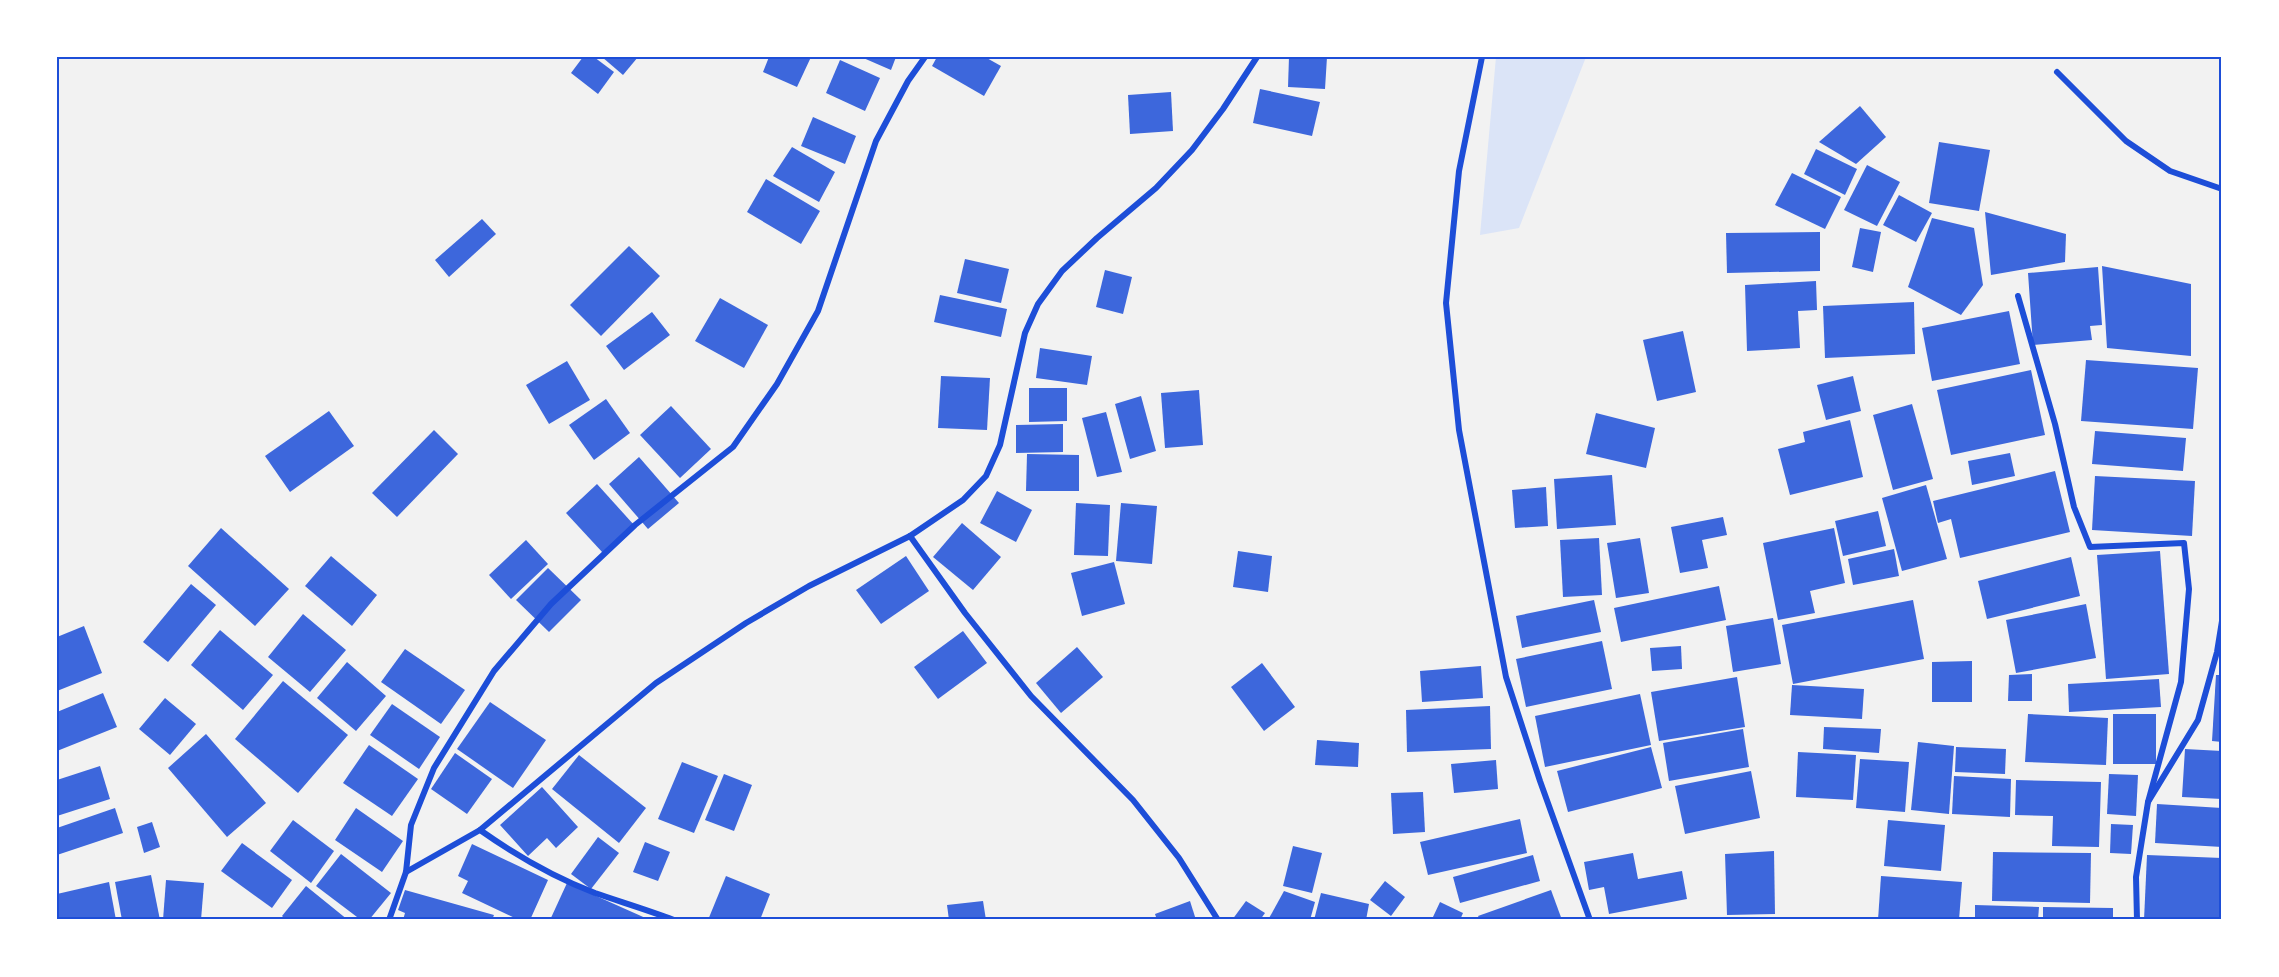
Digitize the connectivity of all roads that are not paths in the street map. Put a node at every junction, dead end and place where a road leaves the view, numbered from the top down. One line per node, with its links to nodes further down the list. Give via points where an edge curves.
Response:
1 (925, 57): 11 (street, via 876,141 818,311 777,384 733,447 635,525 551,604 494,670 434,768 411,825)
2 (1257, 57): 7 (street, via 1192,150 1156,188 1062,271 1038,304 1025,333 1000,445 986,476 963,500)
3 (1482, 57): 15 (street, via 1459,171 1446,303 1459,430 1506,677)
4 (2057, 72): 5 (street, via 2126,141 2170,171)
5 (2222, 189)
6 (2018, 296): 9 (street, via 2074,507 2090,547 2184,543 2189,589 2181,682)
7 (910, 536): 10 (street, via 809,586 656,683); 14 (street, via 1031,696 1133,800 1179,858)
8 (2222, 622): 9 (street, via 2199,720)
9 (2148, 802): 16 (street, via 2136,877)
10 (480, 830): 11 (street); 13 (street, via 564,879)
11 (406, 872): 12 (street)
12 (389, 920)
13 (674, 920)
14 (1218, 920)
15 (1590, 920)
16 (2138, 920)

